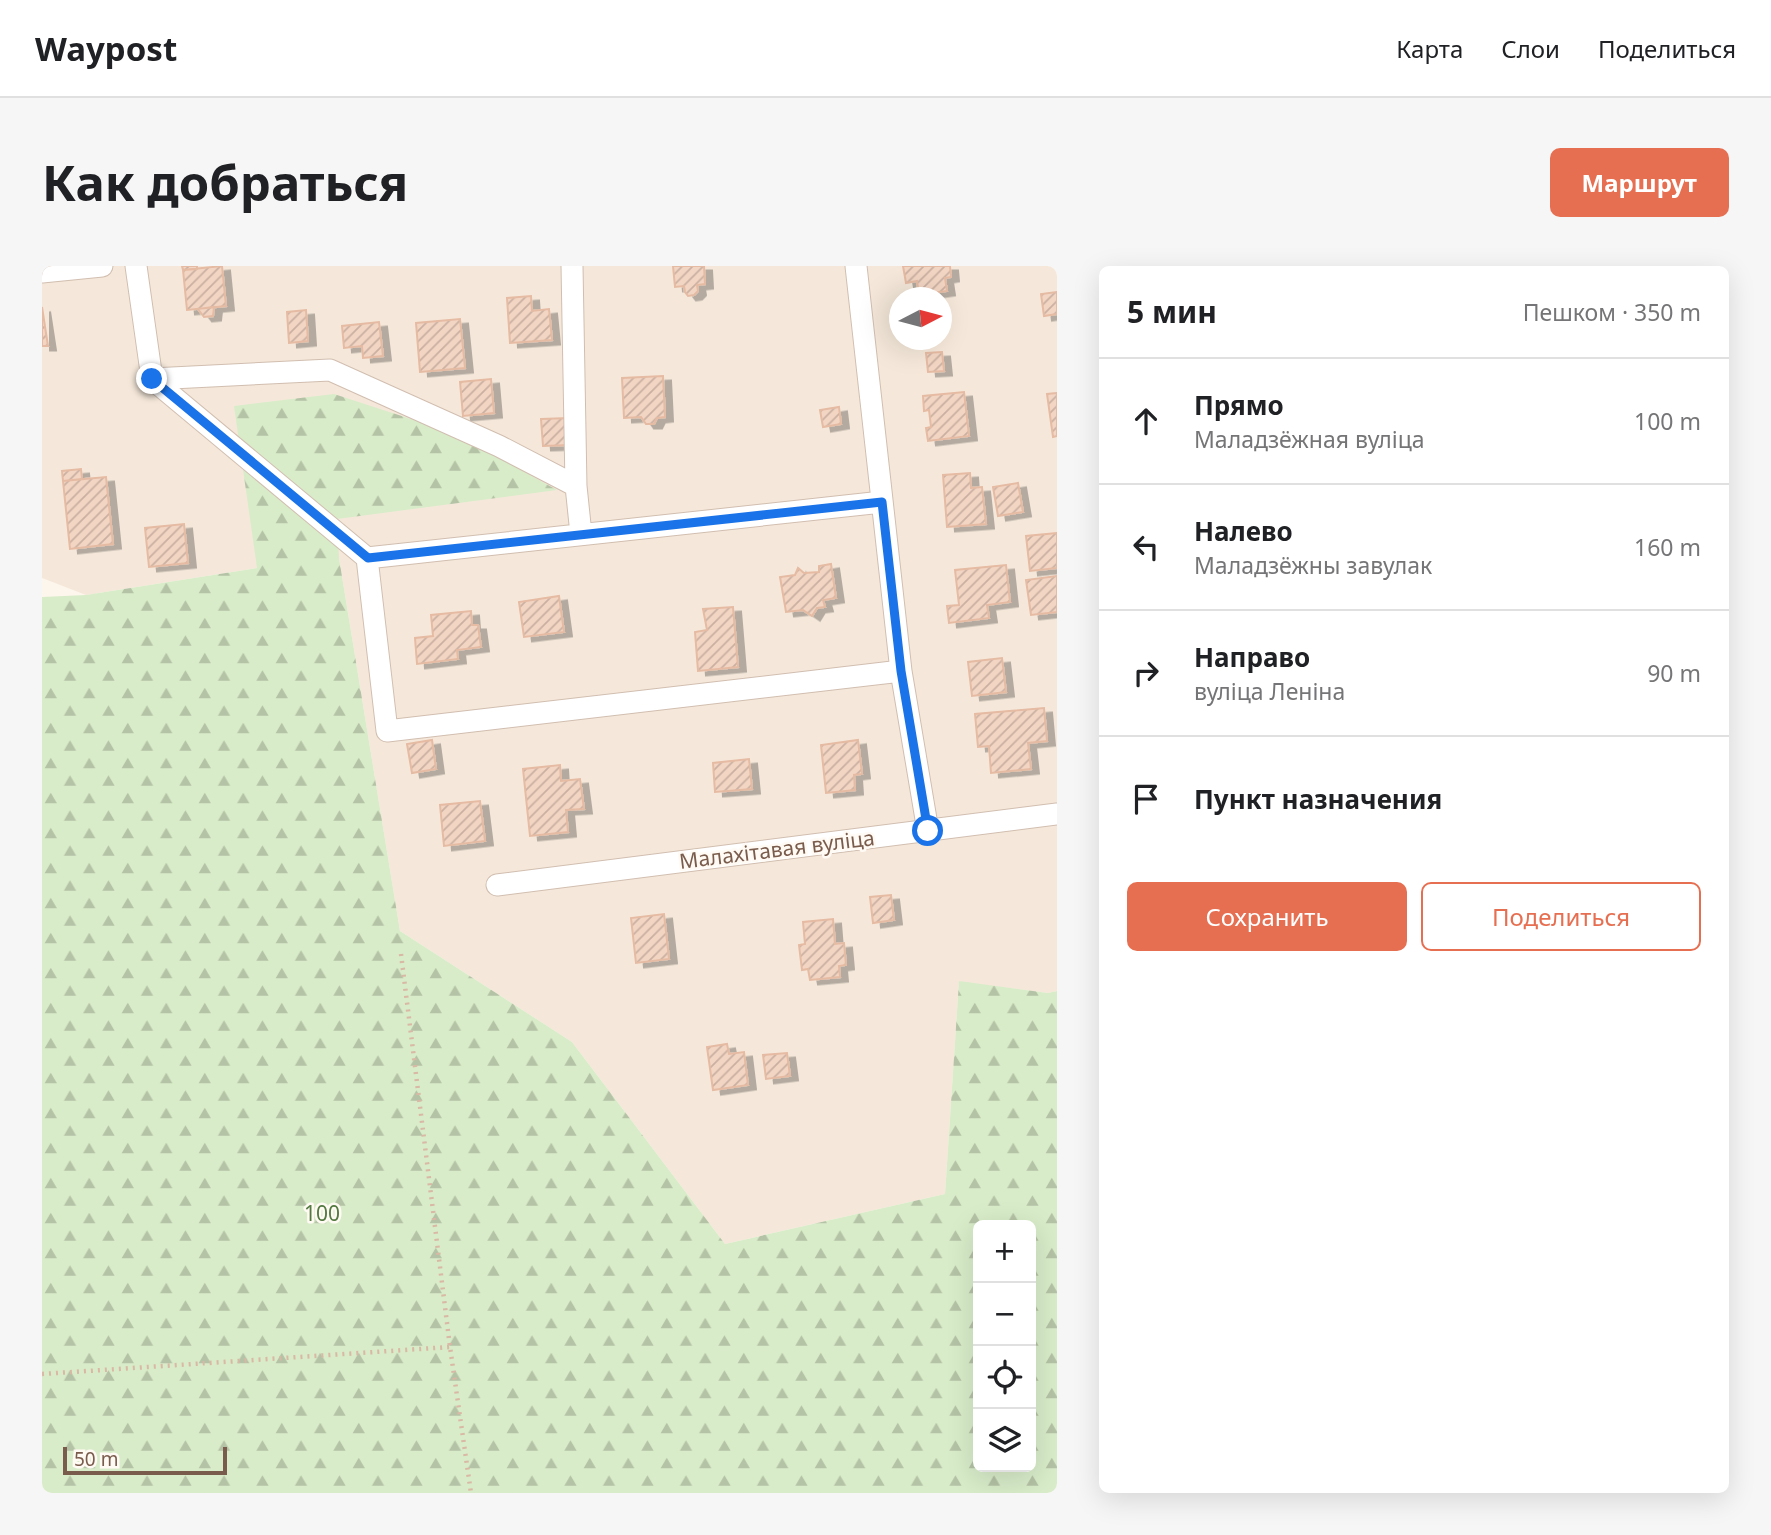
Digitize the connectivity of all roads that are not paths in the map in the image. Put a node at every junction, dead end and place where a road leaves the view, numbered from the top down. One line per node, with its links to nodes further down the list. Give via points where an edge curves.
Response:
1 (102, 266): 5 (street)
2 (136, 266): 6 (street)
3 (572, 266): 7 (street)
4 (856, 266): 8 (street)
5 (42, 272)
6 (152, 379): 7 (street, via 330,370); 10 (street)
7 (576, 486): 9 (street)
8 (882, 502): 9 (street); 11 (street)
9 (581, 534): 10 (street)
10 (368, 558): 11 (street, via 387,731)
11 (901, 671): 13 (street)
12 (1057, 814): 13 (street, Малахітавая вуліца)
13 (928, 831): 14 (street, Малахітавая вуліца)
14 (496, 885)

